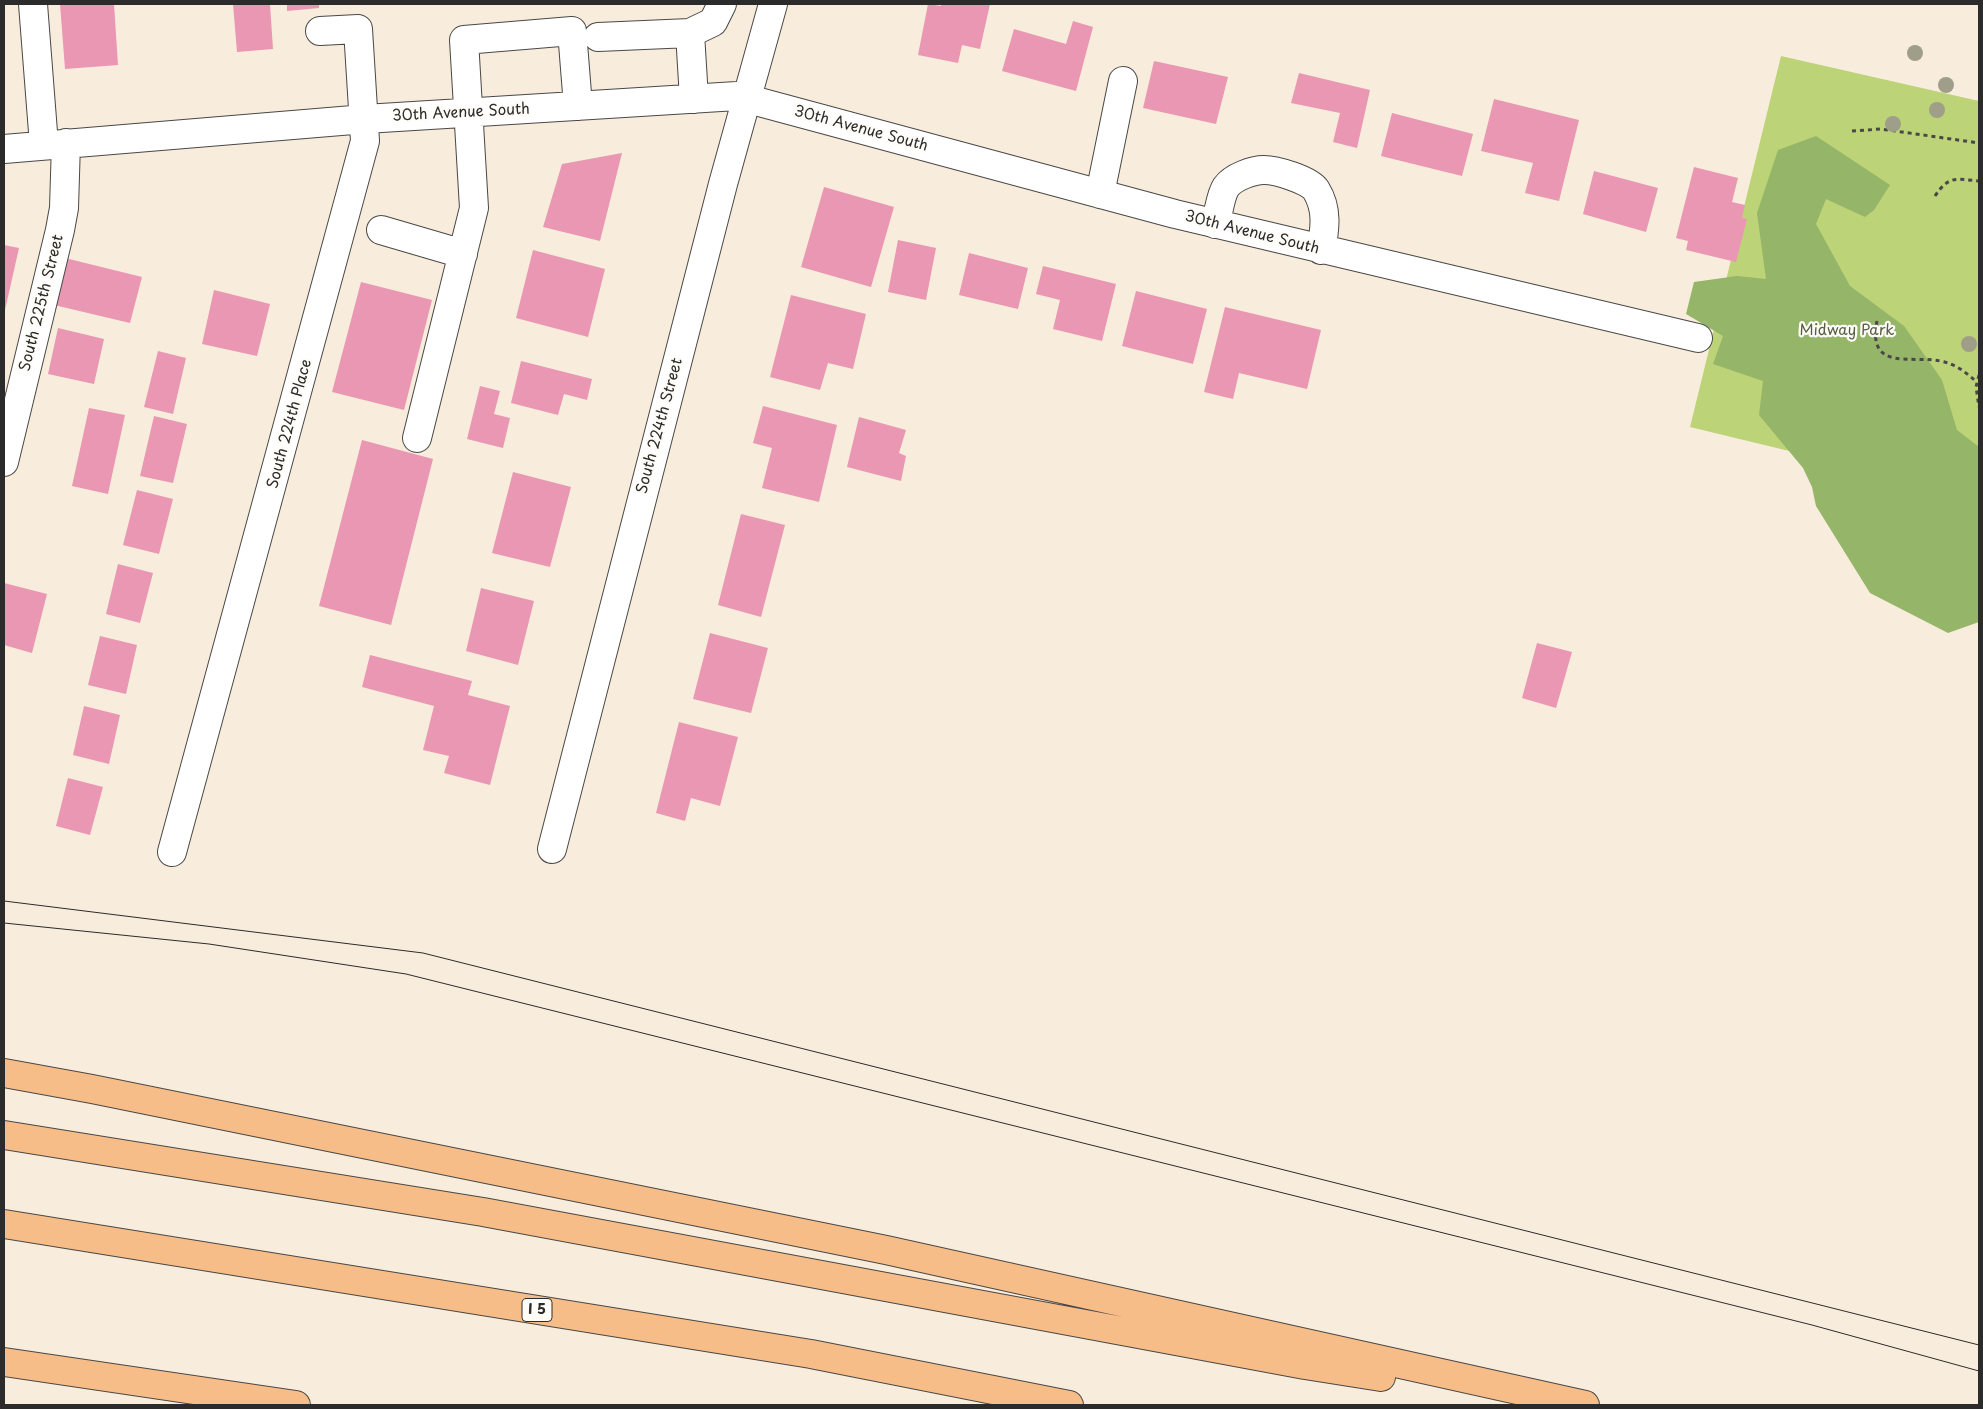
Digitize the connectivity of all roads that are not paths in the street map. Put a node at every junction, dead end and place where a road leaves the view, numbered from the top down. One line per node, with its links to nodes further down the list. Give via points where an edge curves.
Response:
1 (33, 4): 13 (street, South 225th Street)
2 (722, 4): 5 (street, via 713,22)
3 (773, 4): 8 (street, South 224th Street)
4 (320, 31): 12 (street, South 224th Place, via 358,29)
5 (690, 33): 6 (street); 9 (street)
6 (598, 37)
7 (1123, 81): 15 (street)
8 (747, 98): 9 (street, 30th Avenue South); 15 (street, 30th Avenue South); 23 (street, South 224th Street)
9 (694, 99): 10 (street, 30th Avenue South)
10 (578, 106): 11 (street, 30th Avenue South); 11 (street, via 572,31 464,40)
11 (469, 112): 12 (street, 30th Avenue South); 19 (street, via 474,208)
12 (364, 119): 13 (street, 30th Avenue South); 24 (street, South 224th Place, via 365,141)
13 (55, 144): 14 (street, 30th Avenue South); 22 (street, South 225th Street, via 64,208)
14 (4, 149)
15 (1100, 194): 16 (street, 30th Avenue South)
16 (1216, 224): 18 (street, 30th Avenue South); 18 (street, via 1226,186 1245,174 1266,170 1310,182 1317,191 1325,210)
17 (381, 230): 19 (street)
18 (1320, 250): 20 (street, 30th Avenue South)
19 (463, 254): 21 (street)
20 (1698, 338)
21 (417, 438)
22 (4, 462)
23 (552, 849)
24 (172, 852)
25 (4, 1074): 32 (highway, via 102,1091 886,1250)
26 (4, 1135): 31 (highway, via 483,1212 1296,1363)
27 (4, 1224): 30 (highway, I 5, via 811,1354)
28 (4, 1362): 29 (highway)
29 (296, 1405)
30 (1070, 1405)
31 (1556, 1405)
32 (1585, 1405)

